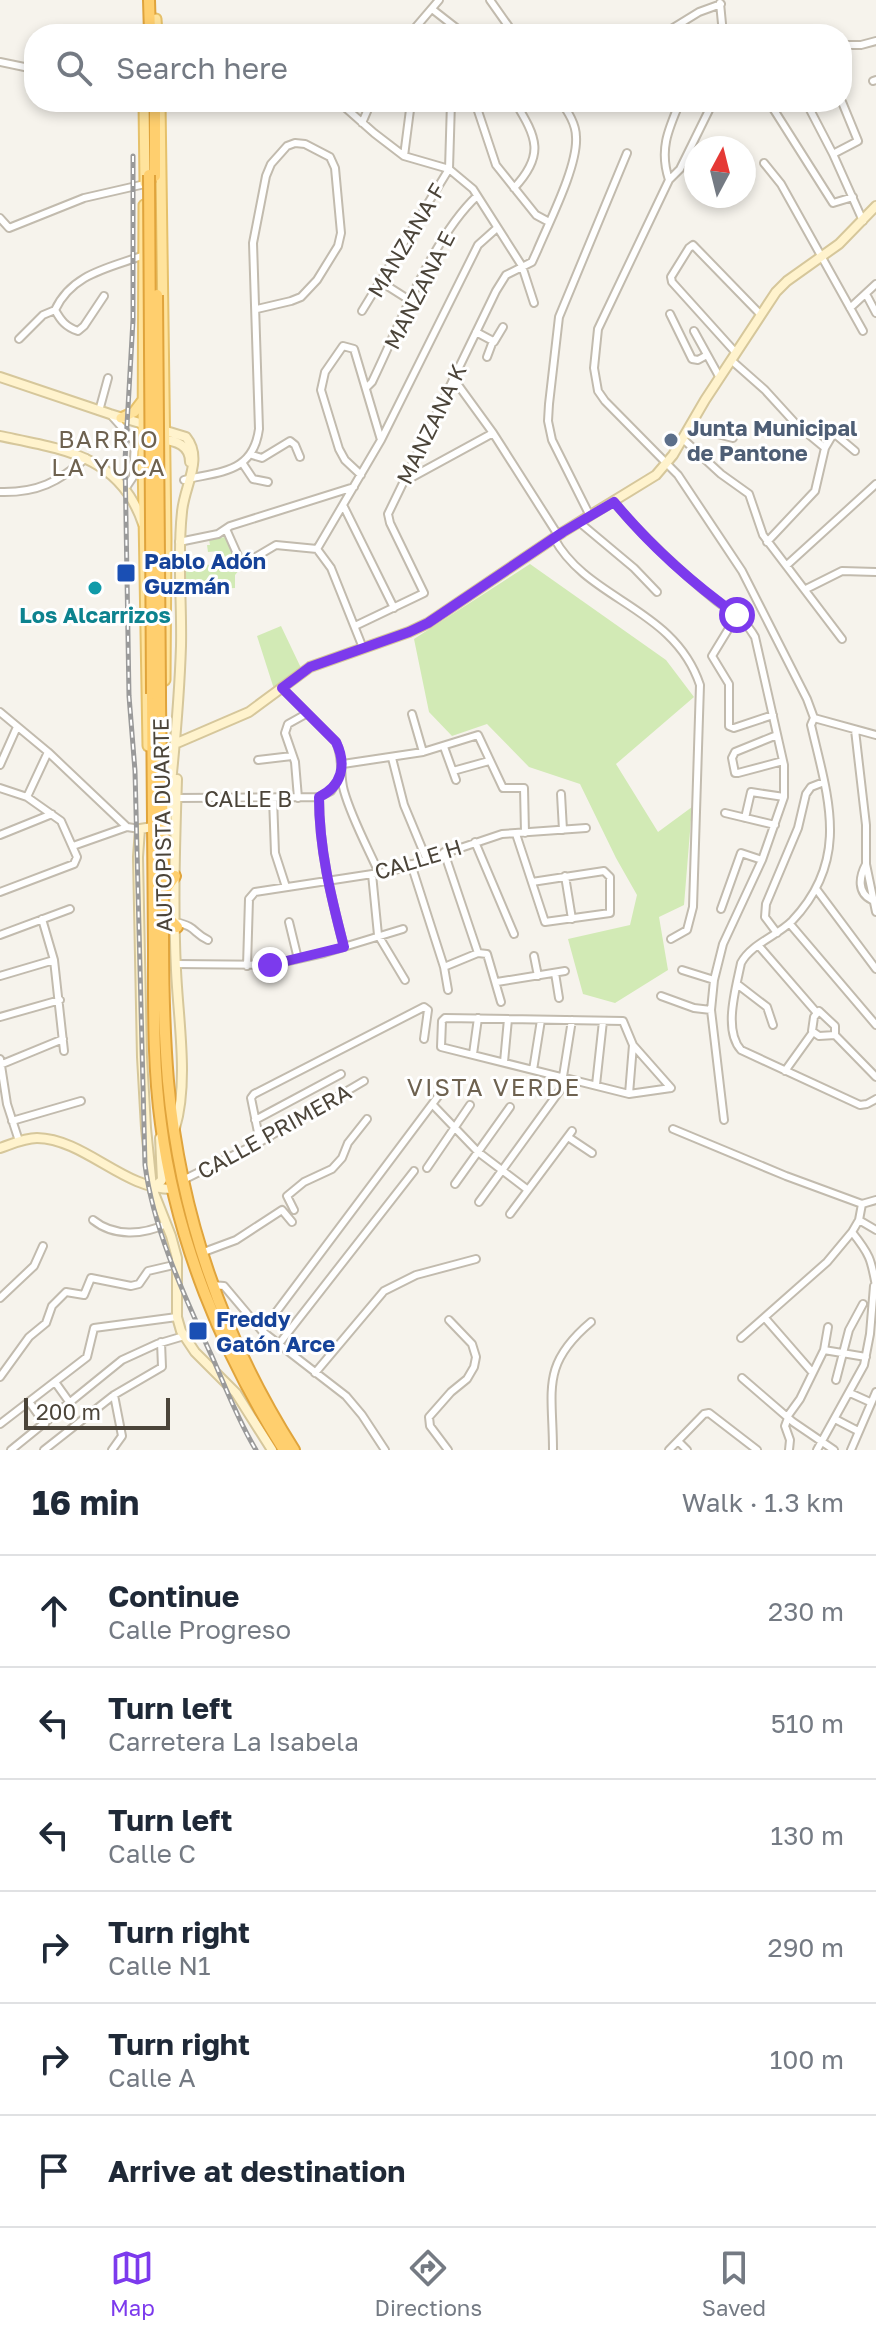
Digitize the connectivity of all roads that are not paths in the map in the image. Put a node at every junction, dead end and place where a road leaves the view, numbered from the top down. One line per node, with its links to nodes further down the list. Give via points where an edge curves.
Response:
1 (149, 0): 7 (highway)
2 (156, 0): 7 (highway)
3 (439, 0): 6 (street)
4 (490, 0): 11 (street)
5 (720, 2): 12 (street); 13 (street)
6 (432, 9): 9 (street); 10 (street)
7 (153, 20): 8 (highway)
8 (153, 24)
9 (419, 24)
10 (451, 24)
11 (507, 24)
12 (680, 24)
13 (722, 24)
14 (876, 41): 15 (street)
15 (852, 45)
16 (0, 62): 17 (street)
17 (24, 67)
18 (152, 112): 38 (highway, AUTOPISTA DUARTE)
19 (152, 112): 71 (main road)
20 (350, 112): 32 (street)
21 (367, 112): 32 (street)
22 (410, 112): 35 (street)
23 (451, 112): 37 (street)
24 (478, 112): 40 (street, via 496,165)
25 (521, 112): 40 (street, via 536,144 534,162)
26 (567, 112): 46 (street, MANZANA K, via 576,135 574,157)
27 (676, 112): 39 (street, via 664,142)
28 (708, 112): 39 (street, via 680,169)
29 (775, 112): 42 (street, via 830,200 838,204)
30 (811, 112): 34 (street)
31 (846, 112): 34 (street, via 858,141)
32 (362, 123): 35 (street)
33 (627, 153): 112 (street, via 559,317 549,404 552,440)
34 (833, 154): 42 (street)
35 (404, 156): 37 (street)
36 (764, 163): 49 (street)
37 (449, 169): 41 (street); 51 (street, MANZANA F)
38 (150, 178): 44 (street, via 9,228); 48 (main road); 130 (highway, AUTOPISTA DUARTE, bridge)
39 (669, 180): 98 (street, via 598,329 594,368 598,391 611,410)
40 (514, 188): 46 (street, via 536,215)
41 (477, 196): 47 (street); 55 (street, MANZANA E, via 461,210)
42 (853, 197): 45 (street)
43 (876, 206): 45 (main road)
44 (0, 218)
45 (863, 221): 49 (main road)
46 (549, 222): 50 (street, MANZANA K, via 532,262)
47 (497, 228): 50 (street); 92 (street, via 478,245)
48 (144, 255): 59 (street, via 93,271); 70 (main road)
49 (822, 257): 57 (street); 63 (main road, via 787,281)
50 (522, 266): 56 (street); 67 (street, MANZANA K, via 506,275)
51 (381, 282): 55 (street); 60 (street, MANZANA F)
52 (876, 284): 53 (street)
53 (866, 294): 57 (street); 61 (street)
54 (104, 296): 59 (street, via 78,331 61,321)
55 (411, 301): 79 (street, MANZANA E)
56 (534, 303)
57 (850, 308): 66 (street)
58 (257, 309): 58 (street, via 253,243 266,176 287,146 305,144 330,157 335,168 338,246 301,297); 95 (street, via 259,429)
59 (55, 310): 68 (street)
60 (362, 311)
61 (876, 313)
62 (670, 314): 72 (street, via 692,359)
63 (761, 315): 74 (main road); 74 (street, via 693,245 689,248 672,282)
64 (503, 327): 69 (street)
65 (694, 331): 72 (street)
66 (863, 331)
67 (476, 332): 69 (street); 77 (street, MANZANA K)
68 (19, 339)
69 (494, 342): 73 (street)
70 (143, 349): 71 (main road, via 154,361); 80 (main road)
71 (163, 350): 86 (main road)
72 (707, 355): 78 (street)
73 (487, 357)
74 (734, 357): 78 (main road); 93 (street)
75 (0, 377): 81 (main road)
76 (108, 378): 81 (street)
77 (453, 378): 87 (street); 105 (street, MANZANA K)
78 (720, 378): 85 (main road)
79 (366, 388): 92 (street); 100 (street, via 354,349 343,346 325,372 321,390 339,449)
80 (143, 400): 83 (main road); 84 (main road)
81 (99, 411): 82 (main road)
82 (110, 414): 83 (main road); 91 (street)
83 (121, 418): 84 (main road)
84 (143, 424): 86 (main road); 91 (main road)
85 (690, 427): 89 (street); 90 (main road)
86 (163, 433): 91 (main road); 101 (main road, via 189,452); 102 (main road)
87 (493, 433): 105 (street); 116 (street)
88 (0, 436): 96 (main road)
89 (733, 438)
90 (683, 439): 98 (main road); 118 (street, via 749,494)
91 (139, 440): 103 (main road); 108 (street, via 133,477)
92 (381, 440): 100 (street)
93 (825, 448): 94 (street, via 836,435); 118 (street, via 815,491)
94 (855, 451)
95 (252, 455): 97 (street, via 262,458 287,440); 99 (street)
96 (87, 457): 108 (main road); 109 (street, via 44,488)
97 (300, 457)
98 (667, 463): 110 (main road); 135 (street, via 742,571)
99 (243, 464): 101 (street); 104 (street, via 253,479)
100 (361, 475): 107 (street)
101 (187, 480): 117 (main road, via 178,509)
102 (166, 481): 103 (main road, via 147,476); 161 (main road)
103 (144, 482): 115 (main road)
104 (268, 482)
105 (404, 482): 124 (street, MANZANA K, via 388,514 424,593)
106 (876, 484): 120 (street)
107 (354, 487): 111 (street); 114 (street)
108 (125, 489): 115 (main road)
109 (0, 492)
110 (614, 502): 112 (main road); 125 (street, via 657,548)
111 (344, 507): 119 (street); 124 (street)
112 (590, 516): 113 (main road)
113 (579, 522): 116 (main road); 123 (street)
114 (226, 529): 117 (street); 119 (street, via 242,565 276,545)
115 (145, 532): 168 (main road, via 146,716)
116 (556, 536): 128 (main road, via 428,623); 211 (street, via 569,563 673,637 700,685 693,907 687,930)
117 (178, 542): 136 (main road); 144 (main road)
118 (767, 542): 120 (street)
119 (317, 549): 126 (street, via 331,568)
120 (787, 565): 122 (street)
121 (876, 572): 122 (street, via 842,571)
122 (806, 589): 127 (street)
123 (657, 592)
124 (394, 608): 126 (street)
125 (737, 615): 134 (street, via 755,637); 134 (street, via 712,656 729,684 729,726)
126 (355, 626): 128 (street)
127 (842, 639)
128 (363, 648): 129 (main road, via 310,667)
129 (282, 688): 132 (street); 139 (main road, via 237,718)
130 (156, 693): 161 (highway, AUTOPISTA DUARTE); 168 (highway, AUTOPISTA DUARTE)
131 (0, 712): 137 (street)
132 (306, 714): 148 (street, via 286,728); 153 (street, via 336,742)
133 (412, 714): 147 (street)
134 (773, 715): 141 (street)
135 (814, 718): 138 (street); 158 (street, via 811,725)
136 (178, 722): 139 (main road, via 185,730); 144 (main road)
137 (17, 727): 143 (street); 146 (street)
138 (855, 730): 142 (street); 199 (street, via 866,825 860,885)
139 (200, 732): 144 (main road)
140 (0, 735): 143 (street)
141 (777, 735): 152 (street); 152 (street, via 735,752 733,769 738,773)
142 (876, 735)
143 (10, 738): 154 (street)
144 (177, 738): 165 (main road); 184 (main road)
145 (444, 747): 147 (street); 151 (street, via 479,736); 155 (street)
146 (48, 752): 162 (street); 173 (street)
147 (423, 752): 149 (street)
148 (292, 756): 150 (street); 167 (street)
149 (392, 758): 153 (street); 185 (street)
150 (258, 760)
151 (489, 761): 155 (street); 178 (street, via 503,788 524,788)
152 (783, 761): 164 (street)
153 (343, 764): 156 (street)
154 (0, 765)
155 (453, 771): 157 (street)
156 (340, 777): 163 (street); 188 (street)
157 (456, 780)
158 (824, 782): 194 (street, via 832,832); 207 (street, via 806,794 798,828 766,904 765,917)
159 (0, 788): 162 (street)
160 (561, 794): 177 (street)
161 (161, 795): 184 (highway, AUTOPISTA DUARTE)
162 (27, 797): 170 (street)
163 (319, 797): 167 (street, CALLE B); 191 (street)
164 (784, 797): 171 (street, via 751,792); 172 (street)
165 (176, 798): 166 (street, CALLE B); 189 (main road)
166 (273, 798): 167 (street, CALLE B); 193 (street, via 275,853)
167 (298, 798)
168 (153, 810): 174 (highway, AUTOPISTA DUARTE)
169 (725, 813): 171 (street)
170 (52, 814): 180 (street); 182 (street)
171 (745, 818): 172 (street)
172 (775, 825): 186 (street)
173 (127, 827): 176 (street); 182 (street)
174 (153, 827): 176 (main road); 275 (highway, AUTOPISTA DUARTE)
175 (586, 828): 177 (street, CALLE H)
176 (140, 829): 289 (main road, via 142,1057)
177 (563, 830): 178 (street, CALLE H)
178 (525, 833): 179 (street, CALLE H)
179 (516, 834): 181 (street, CALLE H); 192 (street)
180 (0, 835)
181 (475, 842): 183 (street, CALLE H); 208 (street)
182 (73, 846): 195 (street, via 74,864)
183 (444, 852): 185 (street, CALLE H); 215 (street)
184 (163, 858): 196 (highway, AUTOPISTA DUARTE)
185 (426, 858): 187 (street, CALLE H)
186 (762, 860): 198 (street, via 741,853); 229 (street, via 723,944)
187 (411, 864): 188 (street, CALLE H); 221 (street)
188 (376, 874): 191 (street, CALLE H); 210 (street)
189 (175, 876): 196 (highway); 204 (main road)
190 (565, 876): 192 (street); 202 (street); 202 (street, via 609,873 610,913)
191 (327, 881): 193 (street, CALLE H); 214 (street)
192 (532, 882): 202 (street, via 545,922)
193 (286, 887): 220 (street, CALLE H, via 251,894)
194 (817, 890): 205 (street); 222 (street)
195 (0, 892)
196 (163, 892): 200 (highway, AUTOPISTA DUARTE)
197 (70, 909): 201 (street)
198 (721, 909)
199 (876, 912)
200 (163, 913): 204 (highway); 276 (highway, AUTOPISTA DUARTE, via 165,1025)
201 (42, 919): 209 (street); 218 (street)
202 (572, 919)
203 (289, 922): 217 (street)
204 (176, 924): 212 (street, via 191,925); 219 (main road)
205 (790, 924): 207 (street); 246 (street)
206 (403, 929): 210 (street)
207 (777, 933): 213 (street)
208 (514, 934)
209 (0, 935)
210 (378, 935): 214 (street); 228 (street)
211 (671, 939)
212 (208, 940)
213 (759, 946): 231 (street, via 745,956); 238 (street)
214 (344, 947): 217 (street)
215 (478, 953): 221 (street); 230 (street, via 487,954)
216 (534, 956): 227 (street)
217 (298, 959): 220 (street)
218 (54, 960): 226 (street); 235 (street)
219 (176, 964): 220 (street); 276 (main road, via 182,1087)
220 (247, 966)
221 (444, 967): 232 (street)
222 (876, 969)
223 (682, 970): 229 (street)
224 (565, 971): 225 (street)
225 (555, 973): 227 (street); 234 (street)
226 (0, 976)
227 (538, 976): 230 (street)
228 (405, 980)
229 (714, 980): 237 (street)
230 (497, 982): 236 (street)
231 (737, 984): 245 (street, via 767,1007); 257 (street, via 735,1044)
232 (448, 990)
233 (661, 996): 237 (street)
234 (559, 998)
235 (60, 1000): 239 (street); 249 (street)
236 (501, 1002)
237 (711, 1010): 273 (street)
238 (817, 1013): 247 (street); 248 (street, via 832,1022)
239 (0, 1017)
240 (478, 1018): 241 (street); 253 (street); 253 (street, via 444,1018 440,1046)
241 (508, 1019): 242 (street); 254 (street)
242 (541, 1020): 243 (street); 256 (street)
243 (572, 1020): 244 (street); 260 (street)
244 (603, 1021): 251 (street, via 623,1021); 262 (street)
245 (773, 1025)
246 (876, 1025)
247 (813, 1032): 248 (street); 257 (street)
248 (835, 1035): 259 (street)
249 (63, 1039): 252 (street); 255 (street)
250 (424, 1039): 272 (street, via 424,1007 254,1094)
251 (633, 1045): 264 (street); 264 (street, via 671,1088)
252 (64, 1051)
253 (473, 1054): 254 (street)
254 (504, 1062): 256 (street)
255 (0, 1063): 267 (street)
256 (533, 1070): 260 (street)
257 (785, 1071): 265 (street, via 860,1105)
258 (341, 1074): 272 (street)
259 (876, 1077)
260 (565, 1078): 262 (street); 286 (street)
261 (364, 1081): 280 (street, CALLE PRIMERA)
262 (596, 1085): 264 (street)
263 (442, 1091): 268 (street)
264 (629, 1094)
265 (876, 1099)
266 (81, 1101): 274 (street)
267 (3, 1104): 274 (street)
268 (433, 1105): 277 (street); 316 (street)
269 (470, 1105): 277 (street)
270 (510, 1107): 282 (street)
271 (367, 1119): 295 (street, via 332,1169 304,1182 287,1196 292,1207)
272 (255, 1120): 280 (street)
273 (724, 1120)
274 (12, 1121): 279 (street)
275 (161, 1124): 289 (main road, via 162,1180); 290 (highway, AUTOPISTA DUARTE)
276 (175, 1128): 287 (highway, AUTOPISTA DUARTE)
277 (454, 1128): 282 (street); 284 (street)
278 (673, 1129): 294 (street)
279 (19, 1141): 281 (main road); 289 (main road, via 41,1138 59,1144)
280 (260, 1142): 287 (street, CALLE PRIMERA)
281 (0, 1148)
282 (478, 1152): 286 (street); 288 (street)
283 (592, 1153): 291 (street, via 570,1134)
284 (427, 1168)
285 (414, 1171): 320 (street)
286 (503, 1171): 291 (street); 293 (street)
287 (183, 1180): 304 (highway, AUTOPISTA DUARTE)
288 (455, 1184)
289 (152, 1188): 290 (main road); 300 (main road)
290 (173, 1189): 348 (highway, AUTOPISTA DUARTE, via 201,1285)
291 (528, 1190): 296 (street)
292 (876, 1200): 294 (street)
293 (479, 1202)
294 (862, 1204): 298 (street)
295 (282, 1210): 299 (street); 304 (street, via 236,1240)
296 (510, 1214)
297 (93, 1220): 300 (street, via 125,1232 149,1232)
298 (859, 1220): 301 (street); 302 (street)
299 (292, 1222)
300 (166, 1224): 306 (main road)
301 (876, 1230)
302 (852, 1232): 308 (street, via 876,1272); 312 (street)
303 (43, 1246): 309 (street, via 34,1266)
304 (201, 1253): 307 (highway, AUTOPISTA DUARTE)
305 (476, 1259): 326 (street, via 416,1275 384,1291)
306 (178, 1264): 311 (main road); 327 (street, via 148,1271 139,1284 91,1278 84,1295 66,1292)
307 (212, 1285): 316 (street, via 224,1286); 349 (highway, AUTOPISTA DUARTE, via 238,1350)
308 (875, 1286): 323 (street)
309 (0, 1298)
310 (863, 1304): 322 (street)
311 (177, 1317): 317 (main road); 330 (street, via 94,1328 87,1357)
312 (765, 1318): 318 (street); 325 (street)
313 (449, 1320): 351 (street, via 472,1344 476,1357 467,1379 429,1417)
314 (591, 1322): 352 (street, via 561,1354 550,1384)
315 (828, 1327): 321 (street)
316 (262, 1331): 320 (street)
317 (184, 1336): 319 (street); 347 (main road, via 236,1393)
318 (741, 1338)
319 (161, 1342): 333 (street, via 162,1367); 336 (street, via 122,1360)
320 (279, 1344): 326 (street)
321 (824, 1350): 322 (street); 325 (street)
322 (844, 1353): 323 (street); 329 (street)
323 (865, 1361): 324 (street); 332 (street)
324 (876, 1366)
325 (812, 1372): 337 (street)
326 (315, 1373): 350 (street, via 346,1396)
327 (0, 1377)
328 (742, 1378): 337 (street)
329 (836, 1380)
330 (55, 1382): 335 (street); 336 (street)
331 (876, 1392): 334 (street)
332 (850, 1393): 334 (street); 338 (street)
333 (114, 1395): 344 (street); 346 (street, via 122,1436)
334 (870, 1402): 341 (street)
335 (30, 1403): 339 (street); 340 (street)
336 (70, 1403): 340 (street)
337 (787, 1418): 343 (street); 356 (street)
338 (835, 1419): 341 (street); 343 (street)
339 (0, 1424)
340 (45, 1424): 345 (street)
341 (858, 1431): 359 (street)
342 (678, 1441): 353 (street); 354 (street); 355 (street, via 709,1413)
343 (822, 1442): 357 (street); 358 (street)
344 (46, 1449)
345 (11, 1450)
346 (112, 1450)
347 (272, 1450)
348 (284, 1450)
349 (294, 1450)
350 (385, 1450)
351 (448, 1450)
352 (553, 1450)
353 (669, 1450)
354 (687, 1450)
355 (757, 1450)
356 (789, 1450)
357 (817, 1450)
358 (834, 1450)
359 (851, 1450)

